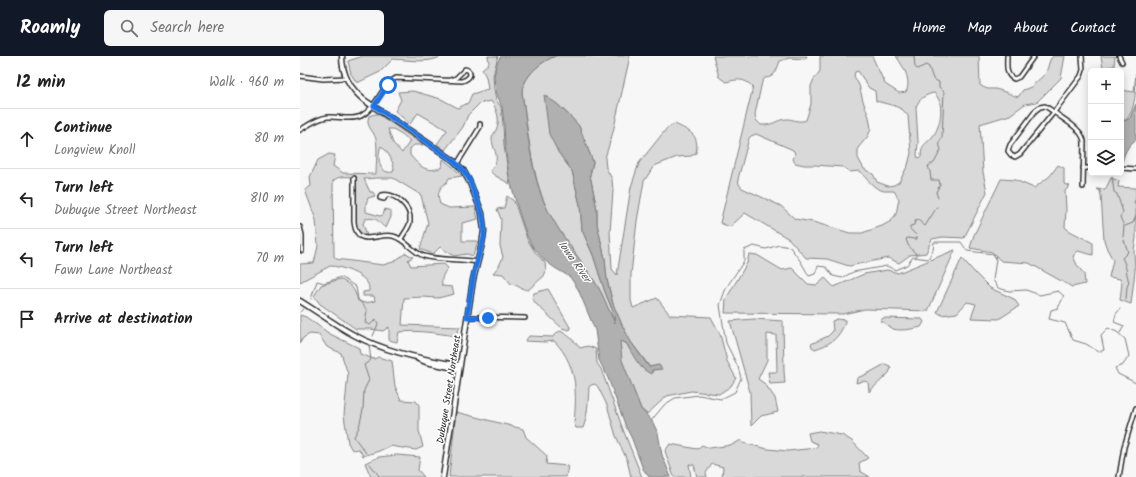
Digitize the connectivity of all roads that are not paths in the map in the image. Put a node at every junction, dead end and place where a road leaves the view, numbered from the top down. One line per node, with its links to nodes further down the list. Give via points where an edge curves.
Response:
1 (342, 56): 8 (main road, Dubuque Street Northeast)
2 (1007, 56): 3 (street, via 1008,74 1014,79 1020,77)
3 (1034, 56)
4 (1082, 56): 11 (street, via 1084,70)
5 (1120, 56): 6 (street)
6 (1122, 62)
7 (300, 76): 8 (street)
8 (346, 78): 10 (main road, Dubuque Street Northeast, via 355,92)
9 (450, 80): 9 (street, via 466,80 470,77 470,72 465,69); 10 (street, via 396,78)
10 (374, 106): 13 (street, via 357,117 322,118); 14 (main road, Dubuque Street Northeast)
11 (1054, 112): 11 (street, via 1020,154 1015,157 1010,154 1008,147 1038,109 1045,106); 15 (street, via 1082,135)
12 (480, 124): 14 (street)
13 (300, 130)
14 (457, 164): 25 (main road, Dubuque Street Northeast, via 469,179 483,217 484,237)
15 (1083, 168): 16 (street); 20 (street)
16 (1088, 168)
17 (1124, 168): 18 (street)
18 (1136, 169)
19 (354, 178): 23 (street, via 356,231 368,239 389,235)
20 (1083, 187)
21 (386, 195): 23 (street, via 401,201 410,213 409,224)
22 (300, 227): 24 (street)
23 (401, 239): 25 (street, via 423,255)
24 (302, 251)
25 (477, 262): 27 (main road, Dubuque Street Northeast)
26 (300, 300): 29 (main road, via 355,336 404,354)
27 (467, 317): 28 (street); 29 (main road, Dubuque Street Northeast)
28 (525, 318)
29 (459, 367): 31 (main road, Dubuque Street Northeast)
30 (1136, 408): 32 (street, via 1124,447)
31 (443, 477)
32 (1120, 477)

